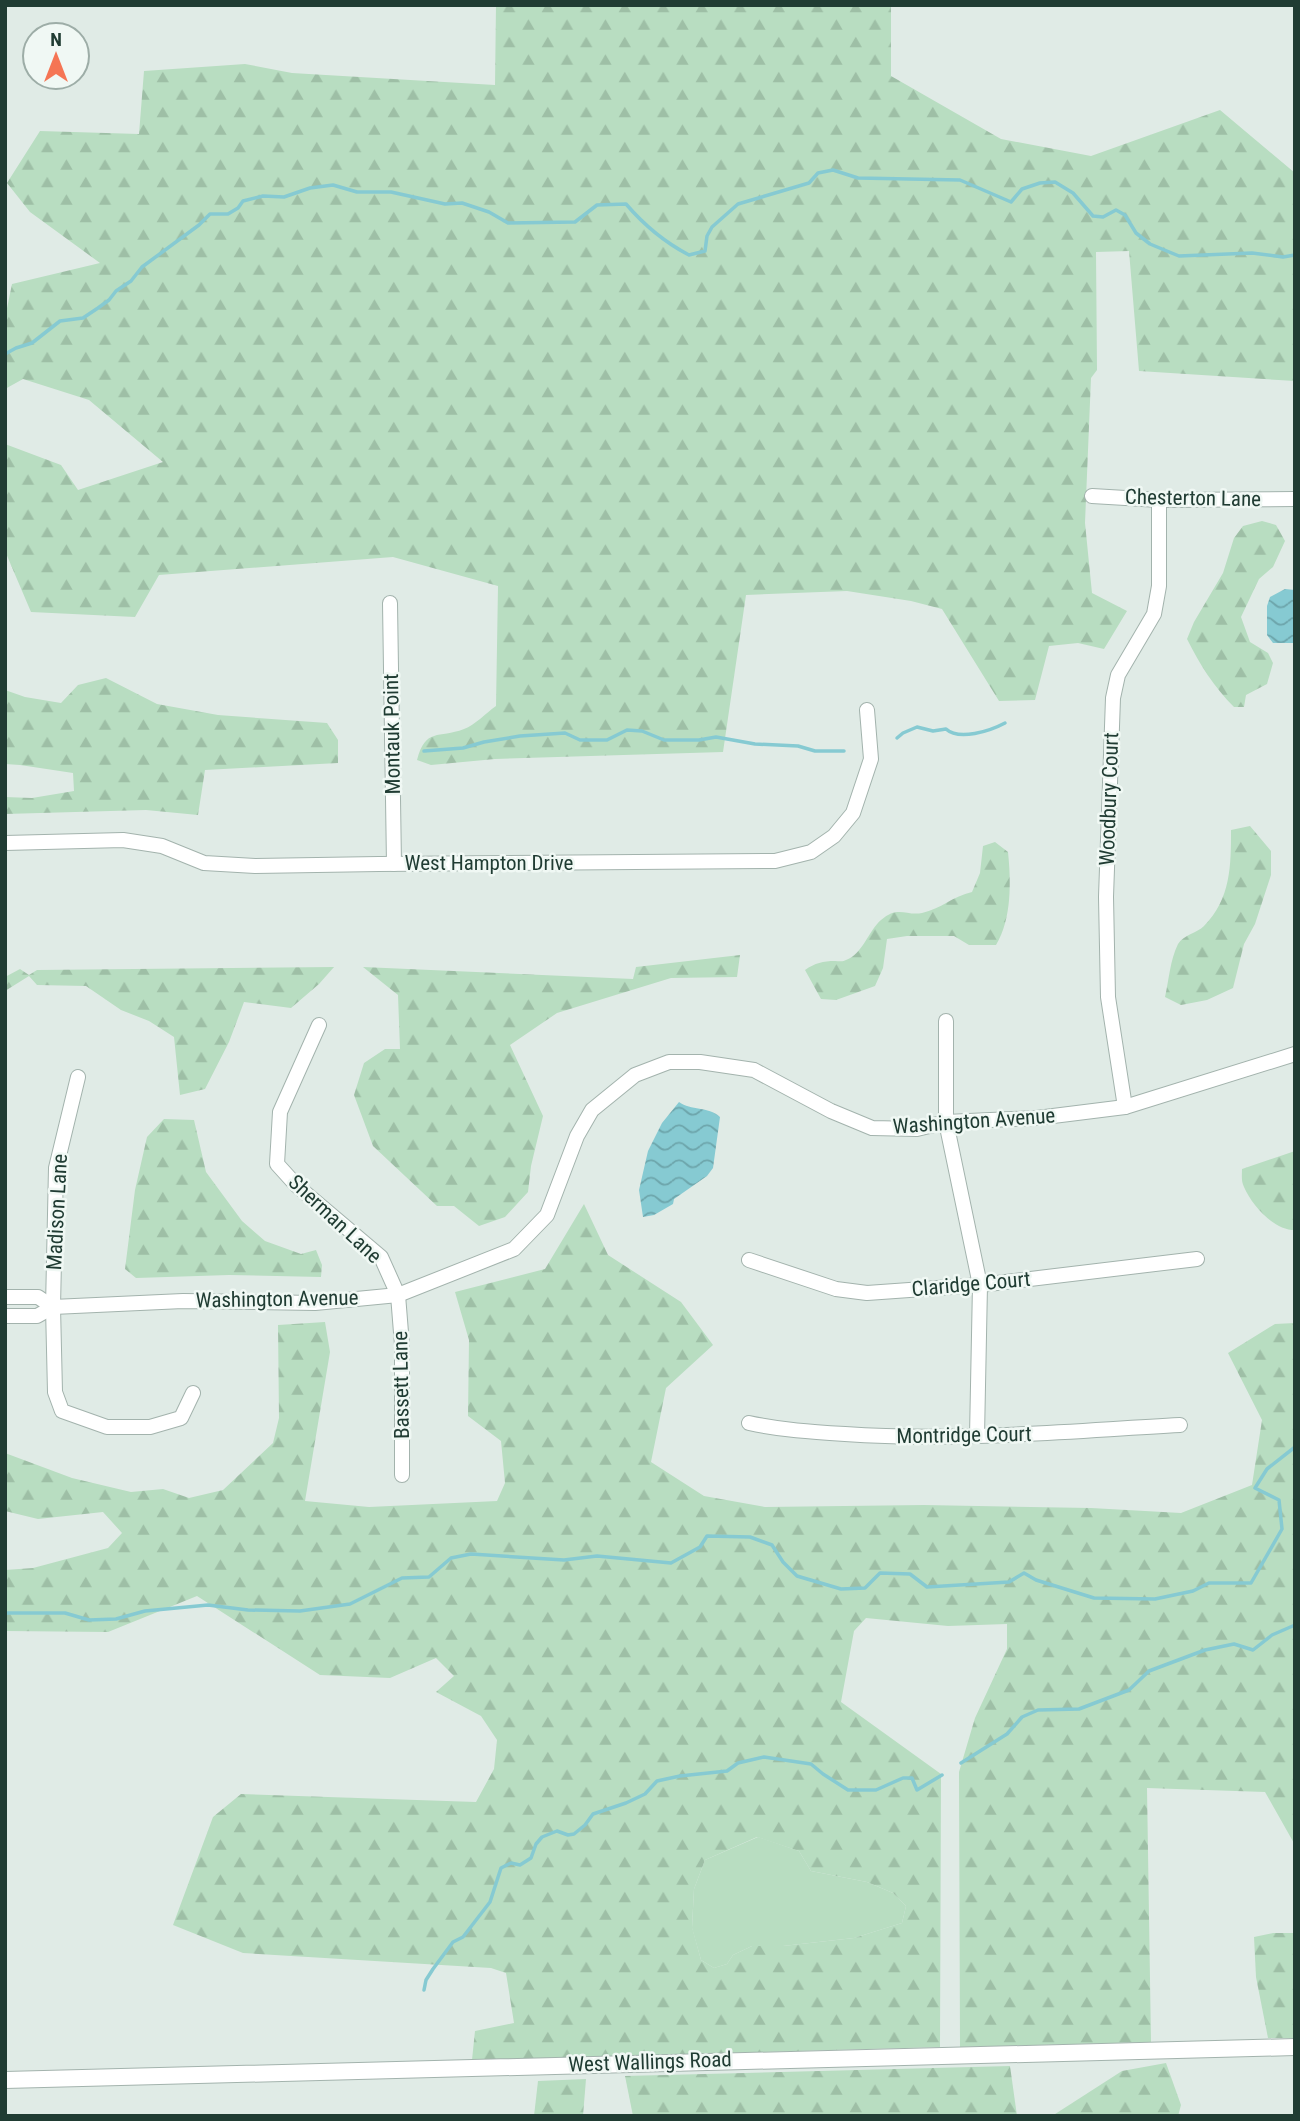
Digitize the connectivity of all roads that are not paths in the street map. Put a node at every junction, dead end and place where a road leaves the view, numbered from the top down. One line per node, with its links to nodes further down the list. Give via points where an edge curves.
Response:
1 (1092, 496): 3 (street, Chesterton Lane)
2 (1295, 499): 3 (street, Chesterton Lane)
3 (1159, 500): 12 (street, Woodbury Court, via 1159,586 1154,614 1118,675 1113,698 1108,997)
4 (390, 603): 7 (street, Montauk Point)
5 (867, 710): 7 (street, West Hampton Drive, via 871,759 853,813 834,836 811,852 775,861)
6 (5, 843): 7 (street, West Hampton Drive, via 123,840 162,846 204,863 255,866)
7 (394, 864)
8 (946, 1021): 13 (street)
9 (318, 1025): 17 (street, Sherman Lane, via 280,1112 277,1164 381,1257)
10 (1295, 1054): 12 (street, Washington Avenue)
11 (78, 1076): 19 (street, Madison Lane, via 56,1168)
12 (1125, 1107): 13 (street, Washington Avenue, via 1037,1118)
13 (946, 1122): 16 (street); 17 (street, Washington Avenue, via 917,1129 872,1128 754,1070 668,1062 635,1076 592,1110 577,1136 547,1215 514,1249)
14 (1197, 1259): 16 (street, Claridge Court)
15 (750, 1260): 16 (street, Claridge Court, via 836,1289 867,1293)
16 (980, 1285): 24 (street)
17 (398, 1295): 19 (street, Washington Avenue, via 315,1303 183,1301); 25 (street, Bassett Lane)
18 (5, 1297): 19 (street, Washington Avenue, via 38,1297)
19 (53, 1307): 20 (street, Washington Avenue, via 37,1316); 21 (street, Madison Lane, via 55,1392 62,1410 107,1427 150,1427 181,1418)
20 (5, 1316)
21 (193, 1393)
22 (750, 1423): 24 (street, Montridge Court, via 876,1436)
23 (1180, 1425): 24 (street, Montridge Court)
24 (977, 1436)
25 (402, 1475)
26 (1295, 2047): 27 (street, West Wallings Road)
27 (5, 2080)

